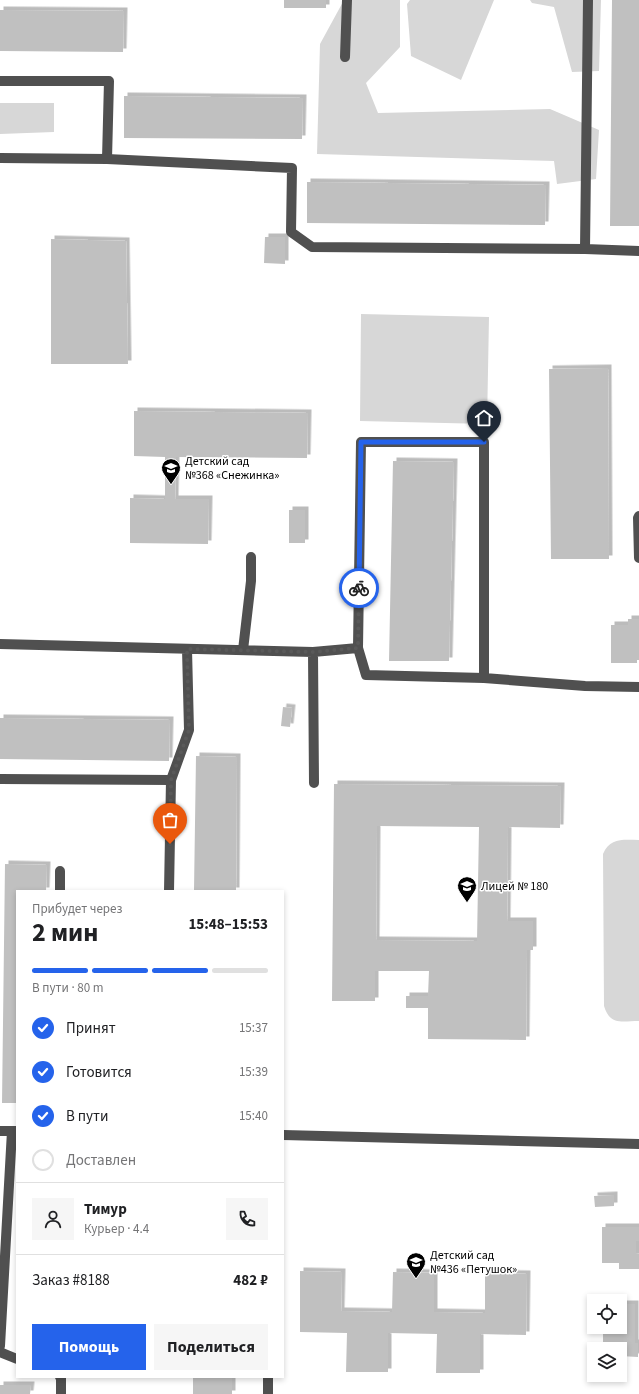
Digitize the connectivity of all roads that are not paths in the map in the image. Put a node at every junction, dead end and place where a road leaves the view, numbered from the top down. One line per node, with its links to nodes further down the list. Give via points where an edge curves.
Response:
1 (347, 0): 3 (lane)
2 (588, 0): 7 (lane)
3 (345, 57)
4 (0, 81): 6 (lane, via 109,81)
5 (0, 158): 6 (lane)
6 (107, 159): 7 (lane, via 292,168 291,232 312,247)
7 (586, 249): 8 (lane)
8 (639, 251)
9 (639, 516): 11 (lane)
10 (251, 557): 15 (lane, via 251,582)
11 (639, 558)
12 (0, 644): 14 (lane)
13 (358, 648): 16 (lane); 17 (lane, via 366,675); 17 (lane, via 361,442 484,442)
14 (187, 649): 15 (lane); 20 (lane, via 189,730)
15 (243, 650): 16 (lane)
16 (313, 652): 21 (lane)
17 (484, 678): 18 (lane, via 585,686)
18 (639, 687)
19 (0, 779): 20 (lane)
20 (171, 780): 24 (lane)
21 (314, 782)
22 (60, 871): 23 (lane)
23 (60, 890)
24 (169, 890)
25 (0, 1131): 26 (lane)
26 (14, 1131): 29 (lane)
27 (284, 1135): 28 (lane)
28 (639, 1144)
29 (0, 1346)
30 (0, 1352): 31 (lane)
31 (16, 1359)
32 (61, 1378): 34 (lane)
33 (268, 1378): 35 (lane)
34 (61, 1394)
35 (268, 1394)

